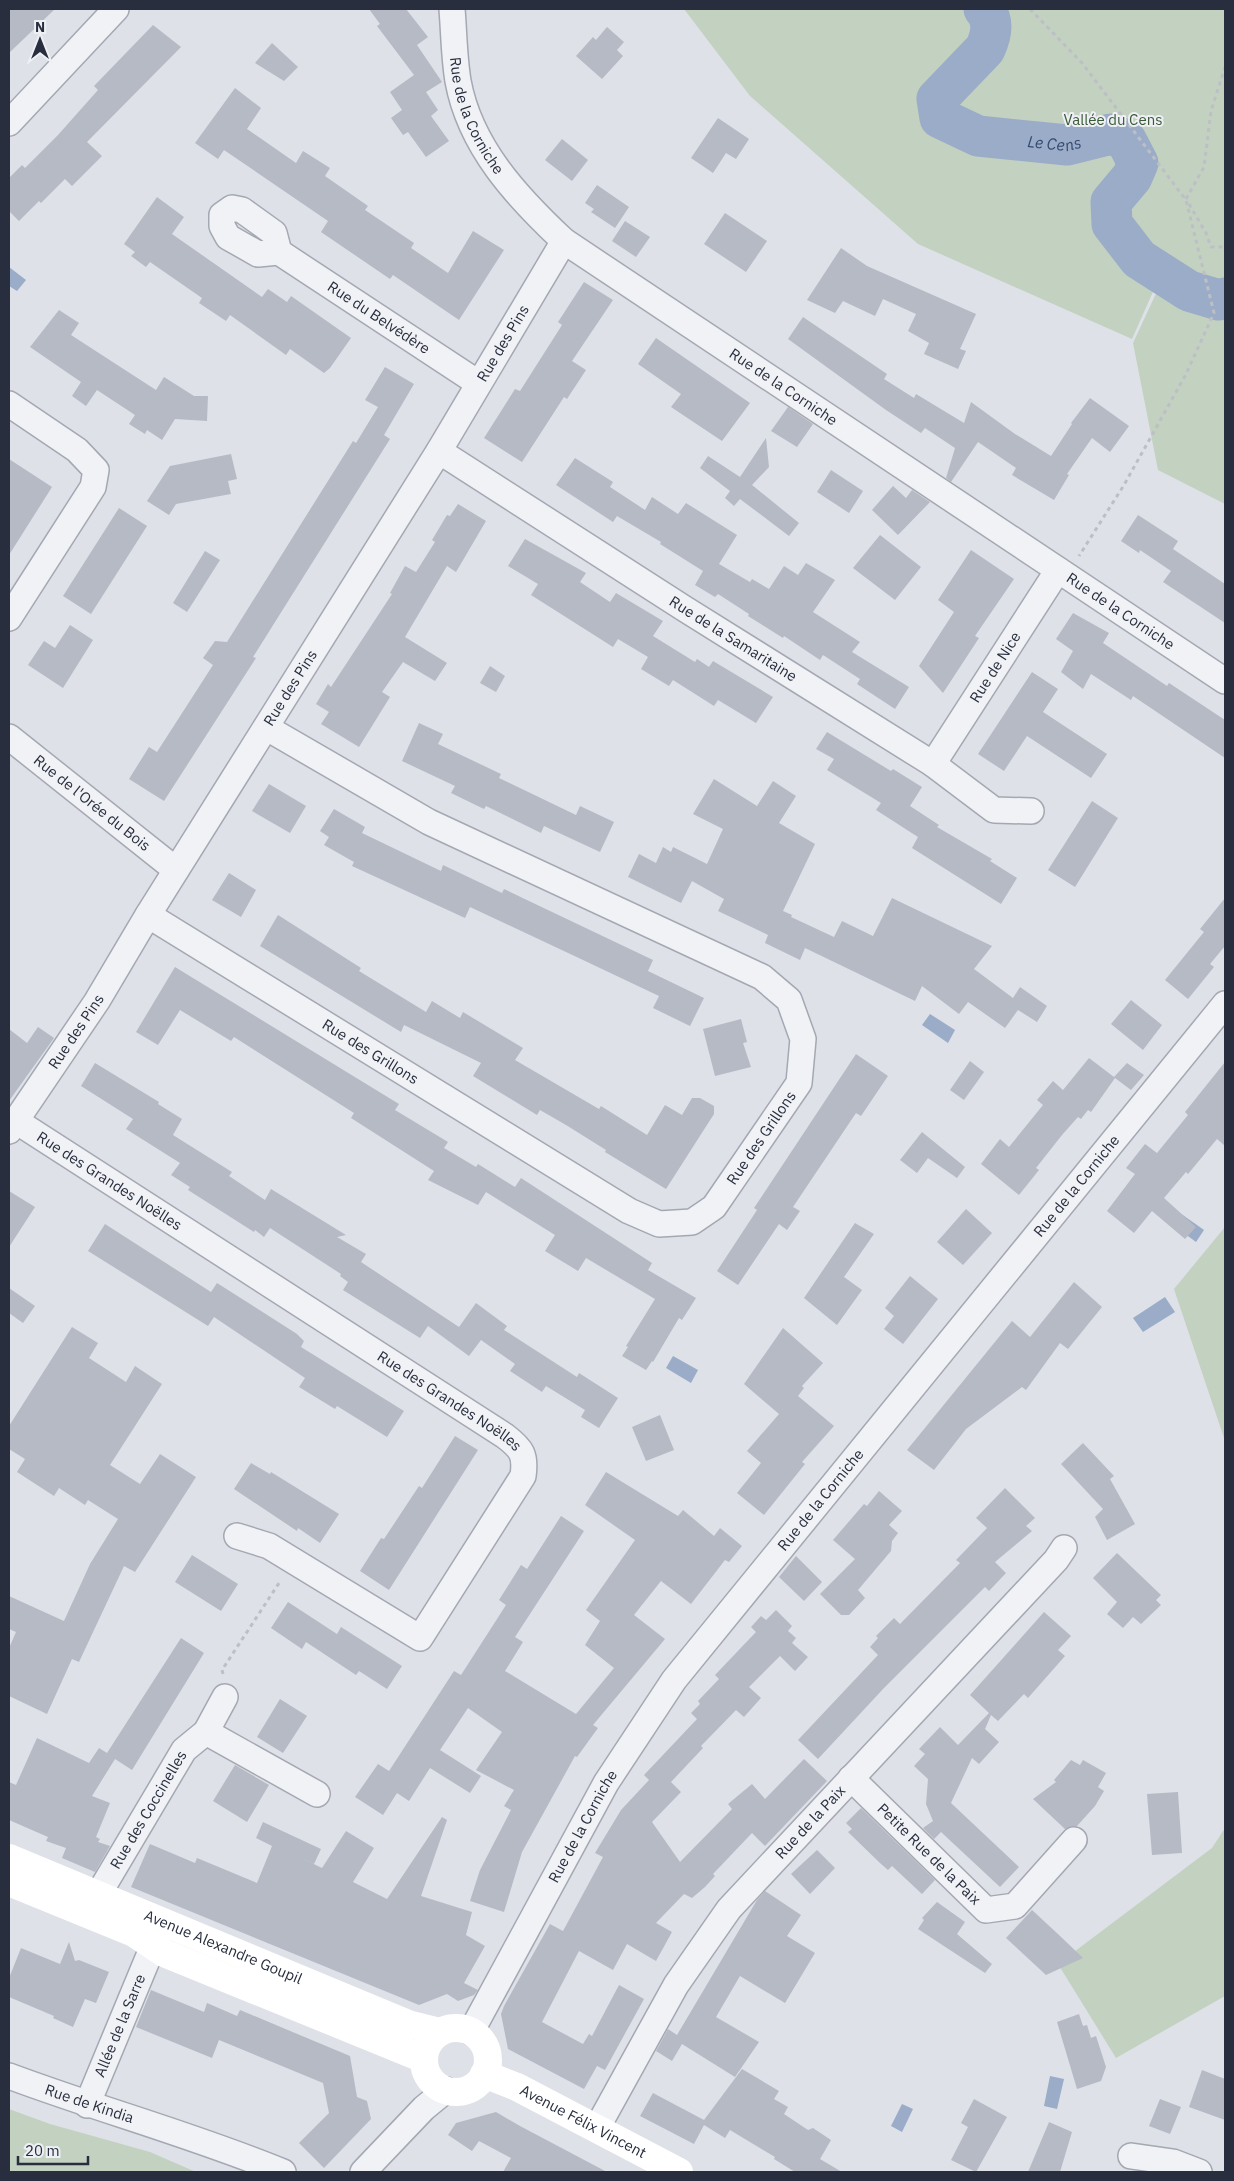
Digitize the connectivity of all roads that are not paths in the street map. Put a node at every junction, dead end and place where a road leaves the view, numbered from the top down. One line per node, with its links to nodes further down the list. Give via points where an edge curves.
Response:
1 (116, 9): 3 (street)
2 (452, 9): 4 (street, Rue de la Corniche, via 458,82 472,127 496,168 525,205)
3 (9, 123)
4 (564, 241): 6 (street, Rue des Pins); 9 (street, Rue de la Corniche)
5 (279, 252): 6 (street, Rue du Belvédère)
6 (478, 383): 8 (street, Rue des Pins)
7 (9, 404): 10 (street, via 77,450 96,470 93,487)
8 (439, 451): 12 (street, Rue des Pins); 14 (street, Rue de la Samaritaine)
9 (1058, 570): 11 (street, Rue de la Corniche); 14 (street, Rue de Nice)
10 (9, 618)
11 (1225, 681)
12 (267, 728): 16 (street, Rue des Pins); 17 (street, Rue des Grillons, via 429,822 762,977 789,1000 803,1039 799,1082 714,1207 692,1222 659,1224 621,1206)
13 (9, 737): 16 (street, Rue de l'Orée du Bois)
14 (933, 764): 15 (street, Rue de la Samaritaine, via 994,810)
15 (1031, 811)
16 (176, 870): 17 (street, Rue des Pins)
17 (148, 915): 19 (street, Rue des Pins, via 97,1001)
18 (1225, 1004): 32 (street, Rue de la Corniche, via 674,1680 606,1783)
19 (12, 1126): 20 (street, Rue des Grandes Noëlles, via 506,1436 518,1446 526,1460 523,1476 420,1638 269,1546)
20 (237, 1536)
21 (1064, 1548): 24 (street, Rue de la Paix)
22 (225, 1697): 23 (street, Rue des Coccinelles)
23 (206, 1732): 25 (street); 29 (street, Rue des Coccinelles, via 184,1750)
24 (851, 1778): 26 (street, Petite Rue de la Paix, via 986,1910 1015,1906); 38 (street, Rue de la Paix, via 729,1909 676,1985)
25 (317, 1794)
26 (1074, 1840)
27 (9, 1858): 29 (street, Avenue Alexandre Goupil)
28 (9, 1882): 30 (street, Avenue Alexandre Goupil, via 134,1933)
29 (98, 1895): 31 (street, Avenue Alexandre Goupil, via 408,2024)
30 (153, 1946): 33 (street, Avenue Alexandre Goupil); 37 (street, Allée de la Sarre)
31 (440, 2032): 32 (street, via 461,2029); 33 (street, via 426,2048)
32 (471, 2032): 34 (street, via 484,2046 487,2064)
33 (424, 2059): 36 (street, via 429,2078)
34 (484, 2074): 36 (street, via 464,2091); 38 (street, Avenue Félix Vincent, via 517,2086)
35 (9, 2076): 37 (street, Rue de Kindia)
36 (446, 2090): 41 (street, via 424,2108)
37 (87, 2105): 40 (street, Rue de Kindia, via 219,2146)
38 (597, 2128): 42 (street, Avenue Félix Vincent)
39 (1132, 2156): 43 (street, via 1173,2162)
40 (283, 2172)
41 (363, 2172)
42 (679, 2172)
43 (1199, 2172)

